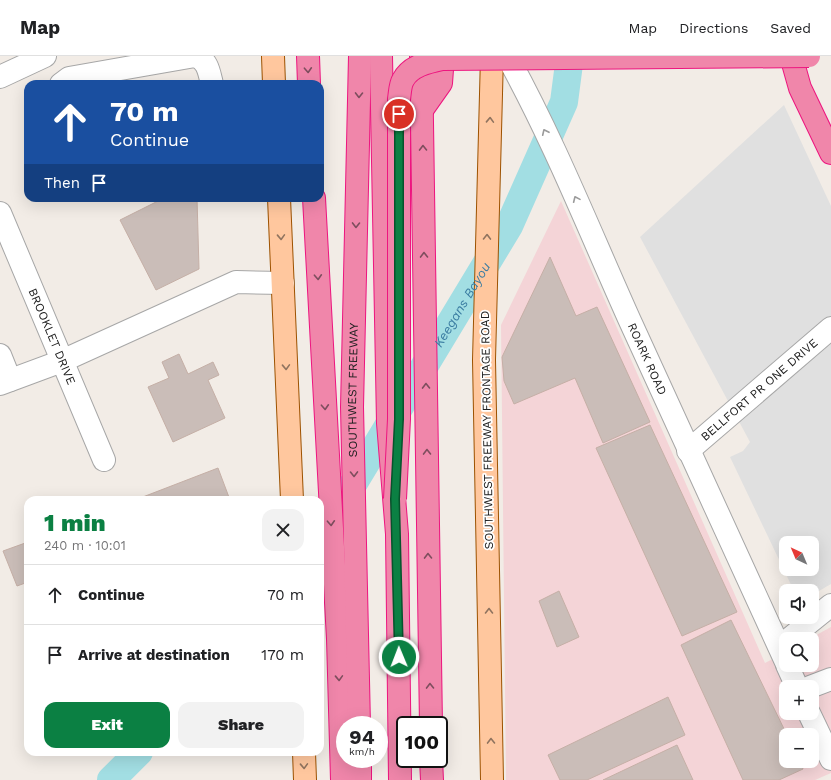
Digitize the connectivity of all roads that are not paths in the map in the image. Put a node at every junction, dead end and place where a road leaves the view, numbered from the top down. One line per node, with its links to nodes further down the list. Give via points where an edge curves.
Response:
1 (46, 56): 12 (street)
2 (273, 56): 15 (main road)
3 (308, 56): 16 (highway, one-way to 16)
4 (360, 56): 37 (highway, SOUTHWEST FREEWAY, one-way to 37, via 352,407)
5 (381, 56): 31 (highway, bridge, via 388,423)
6 (422, 56): 17 (highway)
7 (443, 56): 17 (highway, via 441,83)
8 (492, 56): 49 (main road, SOUTHWEST FREEWAY FRONTAGE ROAD, one-way to 8, via 484,360)
9 (507, 56): 28 (street, ROARK ROAD, one-way to 9, via 562,167)
10 (792, 56): 18 (highway); 19 (highway, via 800,88)
11 (808, 56): 31 (highway, bridge, via 442,59 426,62 410,72 403,80 399,99 399,419)
12 (0, 77)
13 (66, 80): 14 (street, via 195,56 202,59)
14 (211, 80)
15 (274, 80)
16 (309, 80)
17 (422, 110): 38 (highway, one-way to 17)
18 (831, 129)
19 (831, 154)
20 (279, 202): 23 (main road, one-way to 23)
21 (314, 202): 45 (highway, one-way to 45, via 338,639)
22 (0, 213): 26 (street, BROOKLET DRIVE)
23 (283, 283): 26 (street, via 236,282); 30 (main road, one-way to 30)
24 (831, 328): 28 (street, BELLFORT PR ONE DRIVE)
25 (0, 355): 27 (street)
26 (62, 361): 27 (street); 29 (street, BROOKLET DRIVE)
27 (5, 382)
28 (688, 451): 34 (street, ROARK ROAD)
29 (104, 460)
30 (292, 496)
31 (395, 499): 47 (highway)
32 (831, 605): 33 (street)
33 (804, 632)
34 (779, 639)
35 (831, 679): 36 (street)
36 (819, 684)
37 (359, 716)
38 (431, 716)
39 (812, 720): 41 (street)
40 (304, 756): 44 (main road, one-way to 44)
41 (831, 759)
42 (360, 768): 46 (highway)
43 (431, 768): 48 (highway)
44 (305, 780)
45 (342, 780)
46 (360, 780)
47 (400, 780)
48 (432, 780)
49 (492, 780)

